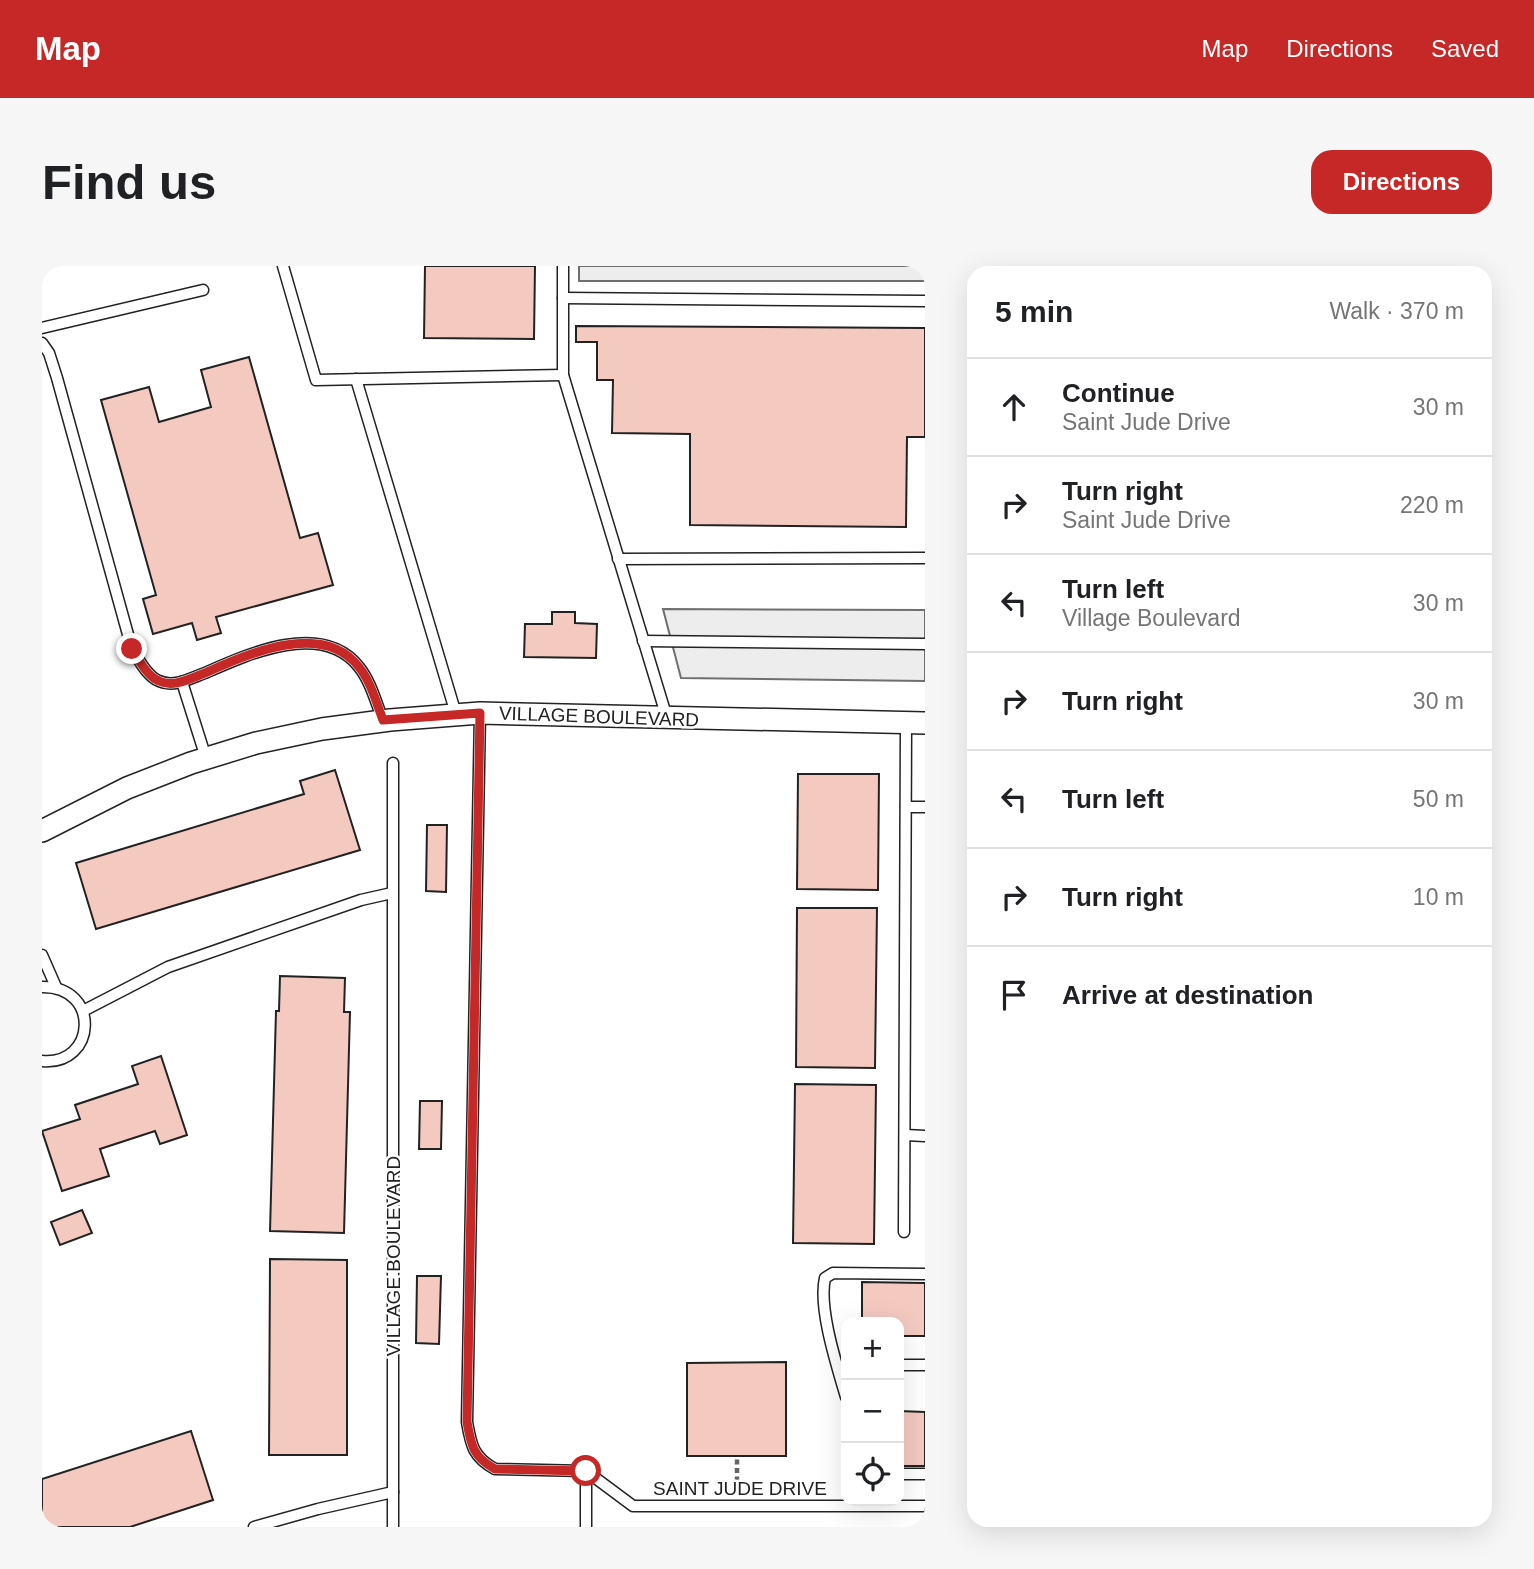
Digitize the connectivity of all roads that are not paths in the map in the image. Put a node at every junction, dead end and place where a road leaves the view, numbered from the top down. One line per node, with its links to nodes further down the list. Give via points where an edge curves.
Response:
1 (283, 266): 9 (lane, via 316,380)
2 (562, 266): 4 (lane)
3 (203, 290): 6 (lane)
4 (563, 298): 5 (lane); 8 (lane)
5 (925, 301)
6 (42, 328)
7 (42, 343): 14 (lane, via 50,353 132,649 157,681)
8 (563, 375): 9 (lane); 11 (lane)
9 (356, 379): 16 (lane)
10 (925, 558): 11 (lane)
11 (618, 559): 12 (lane)
12 (643, 641): 13 (lane); 17 (lane)
13 (925, 644)
14 (182, 682): 18 (lane, via 283,645 326,646 358,666); 20 (lane)
15 (480, 713): 16 (street, VILLAGE BOULEVARD); 17 (street, VILLAGE BOULEVARD); 38 (lane, via 467,1422 472,1449 495,1469)
16 (456, 715): 18 (street, VILLAGE BOULEVARD)
17 (667, 718): 19 (street, VILLAGE BOULEVARD)
18 (383, 720): 20 (street, VILLAGE BOULEVARD, via 256,743)
19 (916, 723): 22 (lane)
20 (206, 758): 24 (street, VILLAGE BOULEVARD, via 127,788)
21 (393, 763): 25 (lane, VILLAGE BOULEVARD)
22 (906, 807): 23 (lane); 31 (lane)
23 (925, 807)
24 (42, 831)
25 (392, 893): 29 (lane, via 168,967); 41 (lane, VILLAGE BOULEVARD)
26 (42, 955): 28 (lane)
27 (42, 986): 28 (lane)
28 (56, 987): 29 (lane, via 77,1000)
29 (83, 1011): 30 (lane, via 86,1023 78,1046 58,1061)
30 (42, 1061)
31 (905, 1135): 32 (lane); 33 (lane)
32 (925, 1136)
33 (904, 1233)
34 (925, 1274): 35 (lane, via 833,1273 825,1278 822,1293)
35 (841, 1364)
36 (904, 1365): 37 (lane)
37 (925, 1365)
38 (586, 1471): 42 (lane, SAINT JUDE DRIVE, via 632,1506); 45 (lane)
39 (904, 1474): 40 (lane)
40 (925, 1474)
41 (393, 1492): 43 (lane); 44 (lane, VILLAGE BOULEVARD)
42 (925, 1506)
43 (254, 1527)
44 (393, 1527)
45 (586, 1527)

